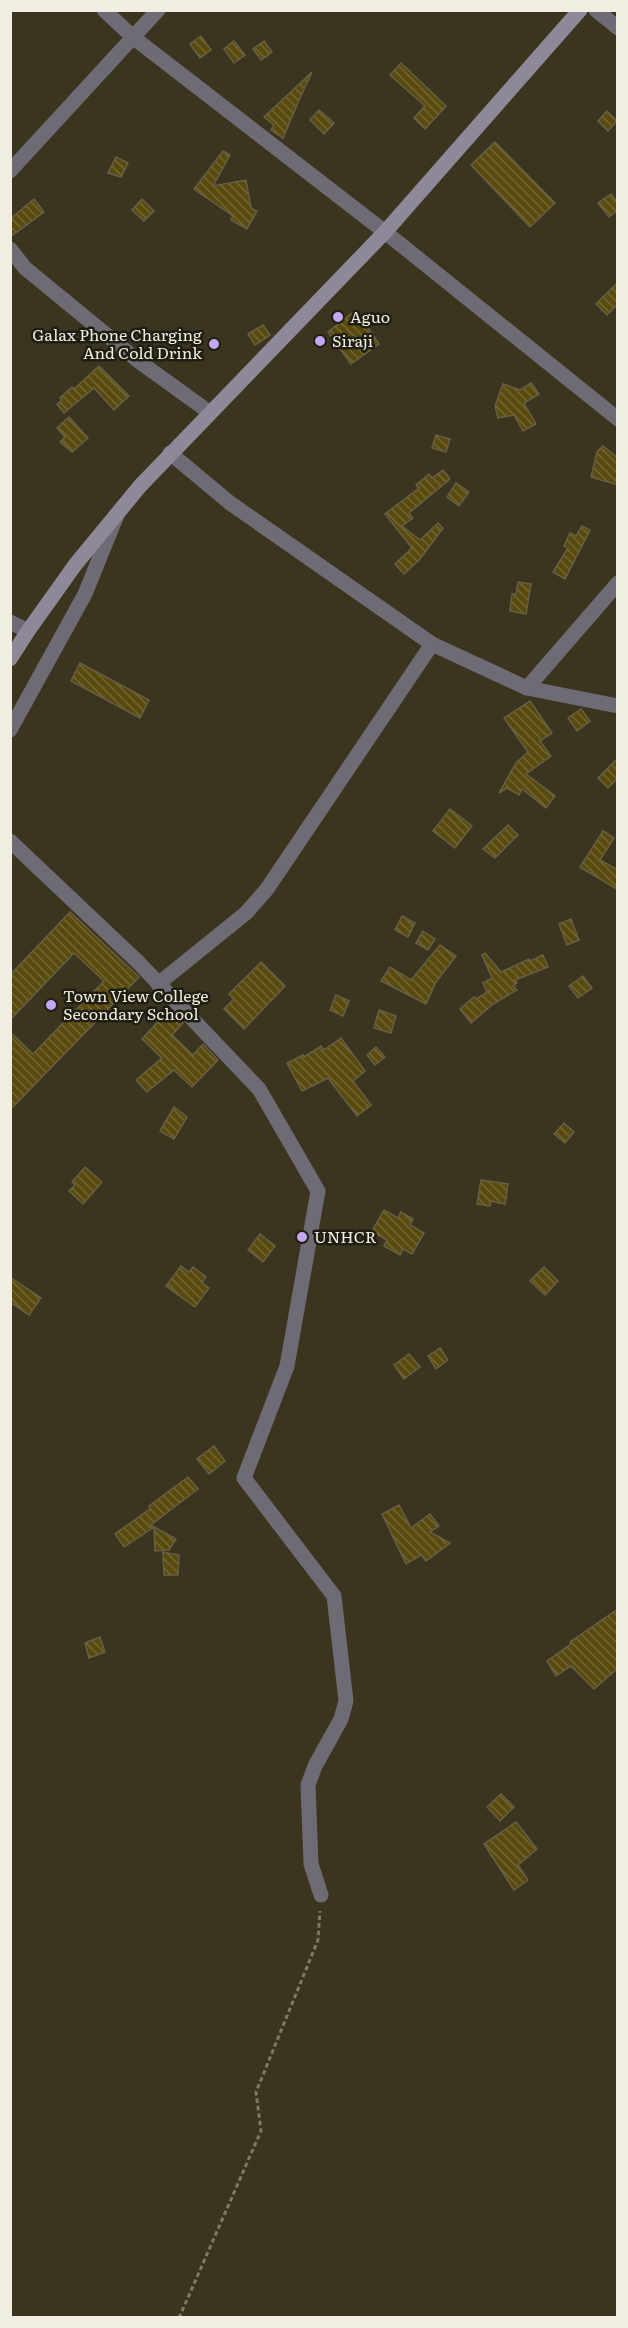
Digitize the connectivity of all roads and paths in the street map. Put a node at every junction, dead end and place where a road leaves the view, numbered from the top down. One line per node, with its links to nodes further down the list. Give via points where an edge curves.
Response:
1 (104, 10): 6 (street)
2 (158, 10): 6 (street)
3 (580, 10): 8 (main road)
4 (596, 10): 5 (street)
5 (618, 28)
6 (134, 38): 7 (street); 8 (street)
7 (10, 171)
8 (385, 232): 10 (main road); 11 (street)
9 (10, 249): 10 (street, via 25,268 137,360)
10 (210, 412): 12 (main road)
11 (618, 419)
12 (170, 453): 13 (main road); 17 (street, via 230,503)
13 (118, 512): 16 (main road); 21 (street, via 85,594)
14 (618, 583): 19 (street)
15 (10, 622): 16 (street)
16 (28, 631): 18 (main road)
17 (432, 644): 19 (street); 23 (street, via 267,889 246,913)
18 (10, 659)
19 (527, 688): 20 (street)
20 (618, 706)
21 (10, 730)
22 (10, 841): 23 (street)
23 (158, 984): 24 (street, via 259,1089 318,1191 287,1366 244,1478 334,1596 346,1701 308,1785 311,1864)
24 (321, 1895): 25 (path, via 318,1940 256,2092 261,2131)
25 (179, 2318)

